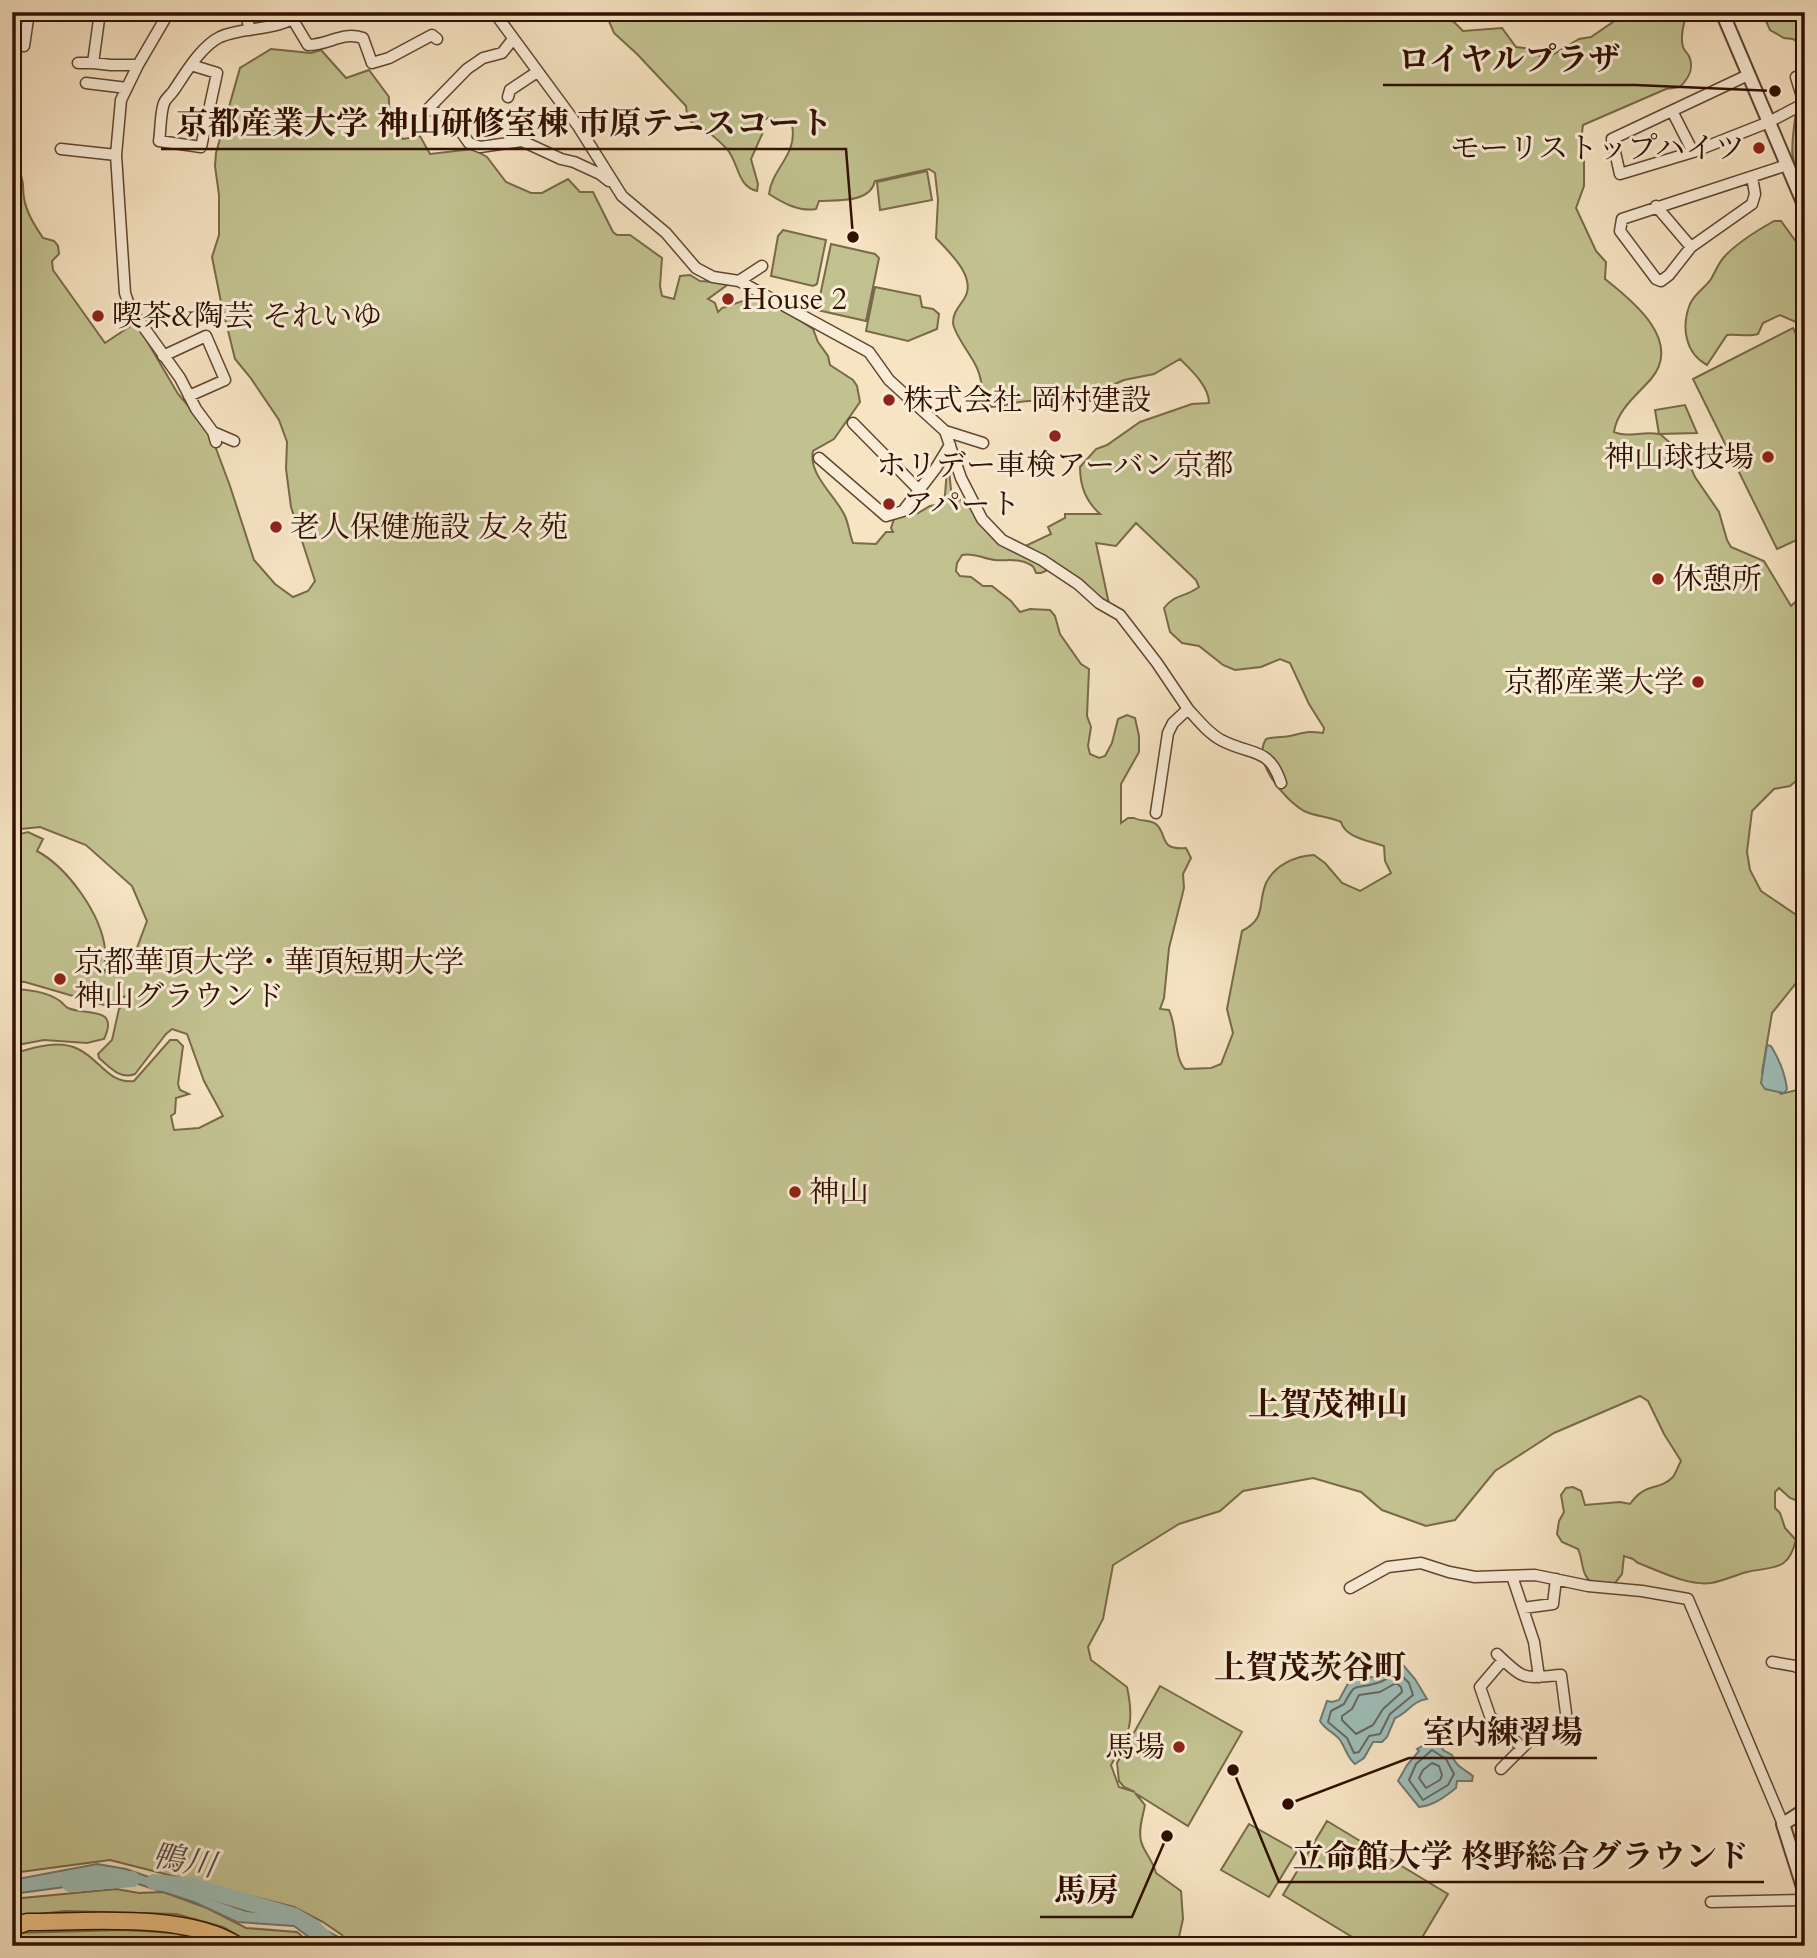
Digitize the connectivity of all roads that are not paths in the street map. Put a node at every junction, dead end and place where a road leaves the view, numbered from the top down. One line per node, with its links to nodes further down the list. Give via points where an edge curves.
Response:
1 (16, 12): 10 (street)
2 (29, 12): 14 (street, via 24,46)
3 (100, 12): 16 (street)
4 (169, 12): 17 (street)
5 (248, 12): 11 (street)
6 (302, 12): 9 (street)
7 (494, 12): 13 (street)
8 (1722, 12): 21 (street)
9 (293, 20): 11 (street); 12 (street, via 308,45 350,34 363,38 372,62 432,35)
10 (12, 28)
11 (250, 30): 18 (street, via 219,37)
12 (437, 39)
13 (513, 39): 19 (street); 33 (street, via 502,53 467,69 428,109 452,119 469,143 480,147 522,141 600,174)
14 (12, 44)
15 (78, 63): 16 (street)
16 (93, 63): 17 (street)
17 (138, 65): 23 (street)
18 (191, 65): 18 (street, via 164,101 159,141 201,147 217,74)
19 (537, 72): 24 (street, via 510,90); 33 (street)
20 (1805, 74): 25 (street, via 1796,77)
21 (1748, 75): 26 (street); 27 (street)
22 (86, 82): 23 (street)
23 (127, 88): 30 (street, via 121,100)
24 (508, 97)
25 (1804, 103): 27 (street)
26 (1672, 111): 29 (street); 29 (street, via 1612,139 1620,174)
27 (1769, 122): 29 (street); 31 (street)
28 (61, 149): 30 (street)
29 (1693, 152)
30 (116, 155): 39 (street, via 125,293)
31 (1787, 165): 32 (street); 35 (street)
32 (1752, 177): 34 (street); 36 (street, via 1752,204)
33 (617, 188): 38 (street, via 696,268 713,277)
34 (1656, 206): 36 (street); 36 (street, via 1622,219 1620,231 1656,279 1661,282 1669,275)
35 (1805, 207)
36 (1691, 247)
37 (762, 266): 38 (street)
38 (739, 281): 42 (street, via 869,352 889,380)
39 (163, 356): 40 (street); 40 (street, via 206,337 225,380)
40 (189, 396): 43 (street, via 214,437)
41 (853, 423): 47 (street)
42 (945, 431): 44 (street); 45 (street)
43 (234, 441)
44 (984, 443)
45 (950, 445): 47 (street); 48 (street, via 982,519 1002,540 1042,560 1119,615)
46 (819, 458): 47 (street, via 886,516 904,511)
47 (918, 489)
48 (1188, 709): 49 (street, via 1218,738 1267,757); 50 (street, via 1168,733)
49 (1281, 783)
50 (1156, 813)
51 (1512, 1576): 52 (street); 53 (street, via 1475,1577 1408,1563 1388,1567); 54 (street)
52 (1556, 1579): 54 (street, via 1553,1604); 63 (street, via 1688,1599)
53 (1350, 1588)
54 (1523, 1608): 57 (street)
55 (1772, 1662): 56 (street)
56 (1805, 1672)
57 (1539, 1677): 58 (street, via 1561,1675); 60 (street, via 1521,1676 1500,1657 1479,1687 1490,1716)
58 (1566, 1713)
59 (1539, 1727): 60 (street)
60 (1522, 1748): 61 (street)
61 (1501, 1769)
62 (1805, 1810): 63 (street)
63 (1783, 1824): 64 (street)
64 (1803, 1900): 65 (street); 67 (street)
65 (1711, 1902)
66 (12, 1928): 68 (main road, via 27,1922 156,1923 198,1929)
67 (1805, 1938)
68 (238, 1946)

